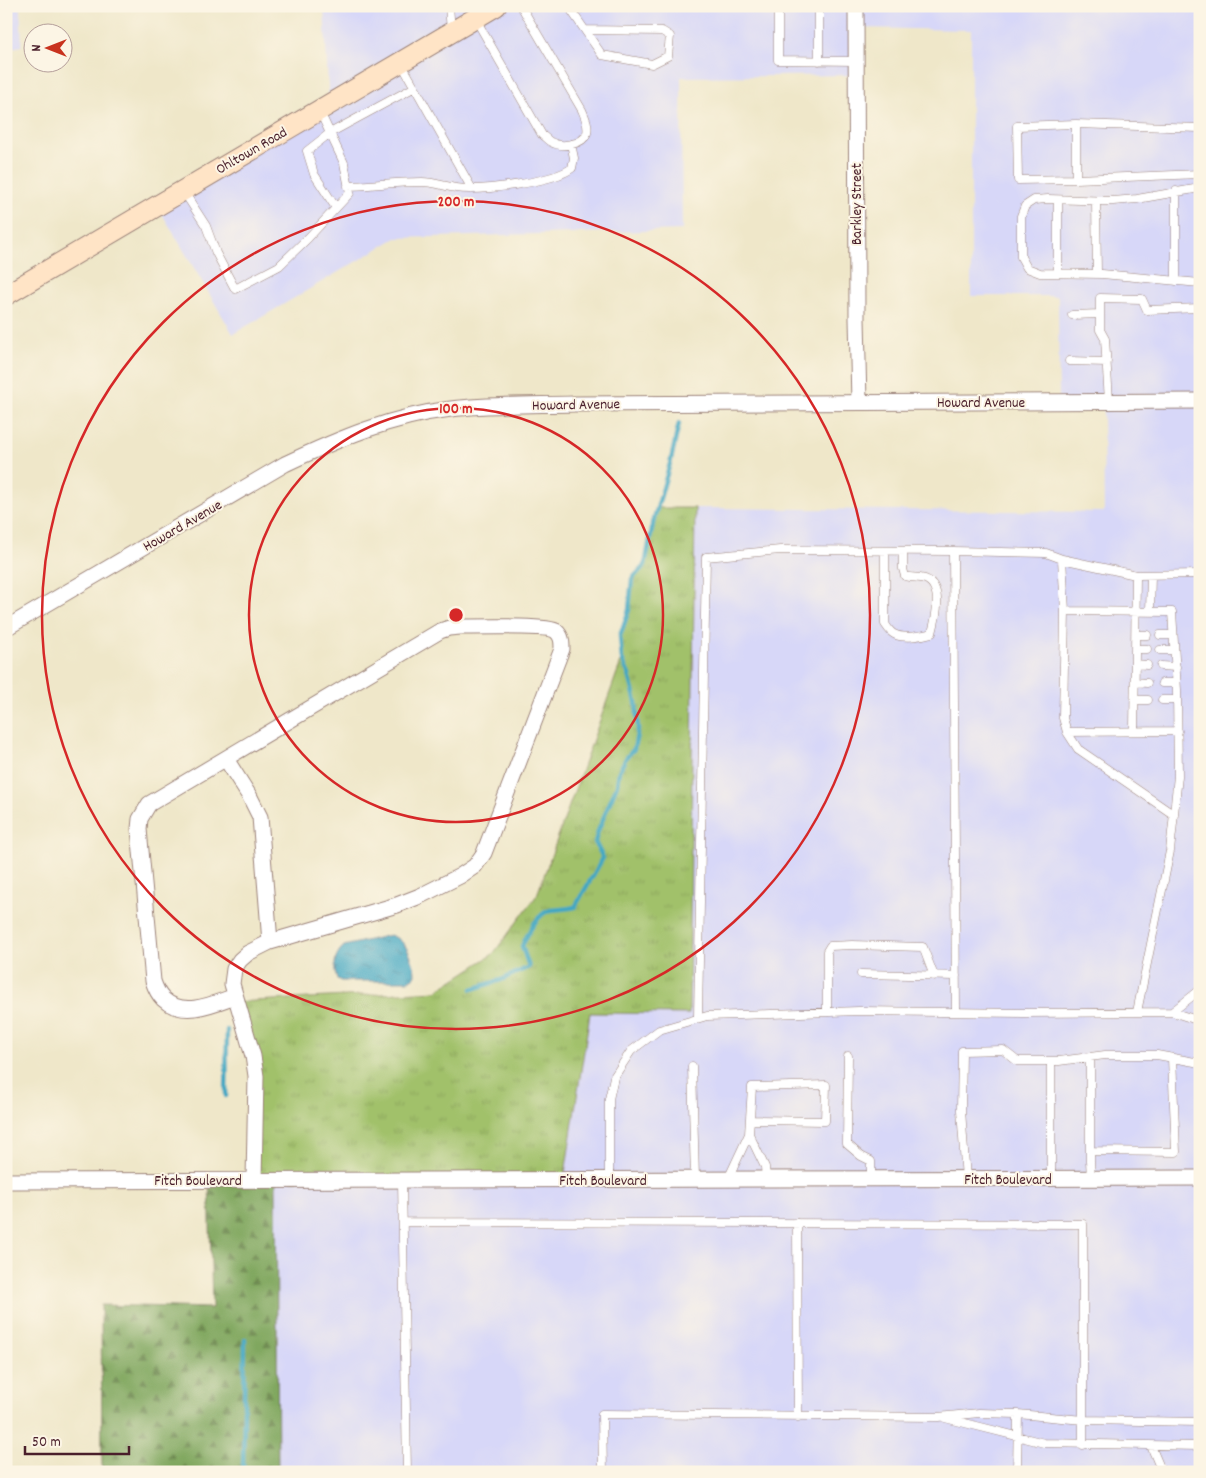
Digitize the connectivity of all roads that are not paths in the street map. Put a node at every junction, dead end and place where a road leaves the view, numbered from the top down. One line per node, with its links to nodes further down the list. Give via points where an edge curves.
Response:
1 (449, 6): 11 (lane)
2 (496, 6): 9 (street, Ohltown Road)
3 (521, 6): 20 (lane, via 587,122 587,133 582,140)
4 (584, 6): 8 (lane)
5 (778, 6): 12 (lane, via 778,60)
6 (819, 6): 12 (lane)
7 (856, 6): 13 (street, Barkley Street)
8 (571, 9): 10 (lane)
9 (475, 18): 11 (street, Ohltown Road); 20 (lane, via 542,135 560,145)
10 (585, 30): 10 (lane, via 602,55 652,64 668,56 670,36 662,31)
11 (451, 33): 14 (street, Ohltown Road)
12 (819, 61): 13 (lane)
13 (856, 61): 43 (street, Barkley Street)
14 (400, 62): 15 (lane); 16 (street, Ohltown Road)
15 (415, 87): 19 (lane); 25 (lane)
16 (319, 110): 19 (lane); 26 (street, Ohltown Road)
17 (1076, 124): 18 (lane); 22 (lane); 22 (lane, via 1016,126 1018,180)
18 (1200, 128)
19 (330, 132): 23 (lane, via 344,163); 30 (lane, via 307,152 314,174)
20 (571, 144): 25 (lane, via 574,158 572,168 565,174 534,182)
21 (1200, 174): 22 (lane)
22 (1076, 179)
23 (348, 186): 25 (lane, via 423,182); 30 (lane, via 350,193)
24 (1200, 188): 27 (lane)
25 (472, 189)
26 (182, 190): 30 (lane, via 206,226 235,289 279,266); 35 (street, Ohltown Road)
27 (1176, 191): 29 (lane, via 1137,199); 33 (lane)
28 (1058, 200): 29 (lane); 31 (lane); 31 (lane, via 1034,200 1025,206 1021,216 1021,258 1027,268 1040,273)
29 (1096, 201): 32 (lane)
30 (336, 208)
31 (1058, 273): 32 (lane)
32 (1097, 274): 33 (lane)
33 (1176, 281): 34 (lane)
34 (1200, 283)
35 (6, 295)
36 (1200, 308): 37 (lane, via 1147,310 1142,299 1100,298)
37 (1100, 314): 38 (lane); 40 (lane)
38 (1072, 315)
39 (1069, 361): 40 (lane)
40 (1107, 362): 41 (lane)
41 (1109, 401): 42 (street, Howard Avenue); 43 (street, Howard Avenue)
42 (1200, 401)
43 (859, 402): 54 (street, Howard Avenue, via 479,406 425,413 375,426 285,464)
44 (885, 551): 45 (lane); 45 (lane, via 885,624 892,633 900,636 932,633 937,592 925,579 905,576); 90 (lane, via 780,550 706,556)
45 (903, 551): 46 (lane)
46 (953, 551): 47 (lane, via 1046,553); 83 (lane)
47 (1062, 559): 50 (lane); 51 (lane)
48 (1200, 574): 49 (lane)
49 (1151, 575): 50 (lane); 53 (lane)
50 (1136, 576): 52 (lane)
51 (1065, 611): 52 (lane); 77 (lane, via 1063,718)
52 (1136, 612): 53 (lane); 55 (lane)
53 (1150, 612): 58 (lane, via 1172,612)
54 (6, 628)
55 (1136, 635): 56 (lane); 59 (lane)
56 (1147, 635)
57 (1160, 635): 58 (lane)
58 (1174, 635): 62 (lane)
59 (1135, 649): 60 (lane); 63 (lane)
60 (1146, 649)
61 (1160, 650): 62 (lane)
62 (1174, 650): 66 (lane)
63 (1135, 664): 64 (lane); 67 (lane)
64 (1148, 665)
65 (1162, 666): 66 (lane)
66 (1176, 667): 70 (lane)
67 (1135, 682): 68 (lane); 71 (lane)
68 (1148, 682)
69 (1162, 683): 70 (lane)
70 (1176, 683): 74 (lane)
71 (1135, 700): 72 (lane); 75 (lane)
72 (1148, 700)
73 (1162, 700): 74 (lane)
74 (1177, 700): 76 (lane)
75 (1134, 731): 76 (lane); 77 (lane)
76 (1178, 731): 79 (lane)
77 (1067, 732): 79 (lane, via 1078,749)
78 (226, 759): 80 (street, via 260,817); 80 (street, via 440,631 460,627 552,629 562,639 562,649 484,853 475,866 397,905); 85 (street, via 148,804 139,829 151,970 157,991 172,1004 195,1009)
79 (1174, 815): 88 (lane, via 1170,851)
80 (270, 942): 85 (street, via 248,953 234,969 232,984)
81 (861, 974): 82 (lane)
82 (934, 976): 83 (lane); 86 (lane, via 923,947 830,946 827,951)
83 (956, 976): 87 (lane)
84 (1200, 990): 89 (lane)
85 (235, 996): 109 (street, via 256,1076)
86 (826, 1012): 87 (lane); 90 (lane)
87 (956, 1012): 88 (lane)
88 (1137, 1012): 89 (lane)
89 (1172, 1012): 91 (lane)
90 (698, 1018): 111 (lane, via 659,1030 631,1051 614,1077 609,1098)
91 (1200, 1021)
92 (848, 1056): 107 (lane, via 847,1144 871,1161)
93 (1090, 1057): 94 (lane, via 1157,1055); 95 (lane); 100 (lane)
94 (1172, 1058): 96 (lane); 100 (lane, via 1176,1152)
95 (1052, 1061): 101 (lane); 108 (lane, via 1018,1061 1003,1050 962,1051 961,1110)
96 (1200, 1063)
97 (692, 1066): 104 (lane)
98 (750, 1120): 98 (lane, via 752,1087 826,1085 825,1121); 99 (lane)
99 (749, 1134): 105 (lane); 106 (lane, via 765,1167)
100 (1090, 1151): 102 (lane)
101 (1051, 1178): 102 (street, Fitch Boulevard); 108 (street, Fitch Boulevard)
102 (1091, 1178): 103 (street, Fitch Boulevard)
103 (1200, 1178)
104 (695, 1179): 105 (street, Fitch Boulevard); 111 (street, Fitch Boulevard)
105 (728, 1179): 106 (street, Fitch Boulevard)
106 (766, 1179): 107 (street, Fitch Boulevard)
107 (871, 1179): 108 (street, Fitch Boulevard)
108 (966, 1179)
109 (254, 1180): 110 (street, Fitch Boulevard); 112 (street, Fitch Boulevard)
110 (402, 1180): 111 (street, Fitch Boulevard); 113 (lane)
111 (609, 1180)
112 (6, 1181)
113 (403, 1222): 114 (lane); 124 (lane)
114 (797, 1223): 116 (lane); 118 (lane, via 1083,1224)
115 (1018, 1414): 117 (lane); 118 (lane); 120 (lane)
116 (798, 1417): 117 (lane); 125 (lane, via 602,1414)
117 (938, 1417): 120 (lane)
118 (1083, 1420): 119 (lane); 121 (lane)
119 (1200, 1422)
120 (1018, 1437): 121 (lane, via 1044,1443); 126 (lane)
121 (1083, 1445): 122 (lane)
122 (1151, 1446): 123 (lane); 127 (lane)
123 (1200, 1446)
124 (407, 1472)
125 (603, 1472)
126 (1017, 1472)
127 (1162, 1472)

